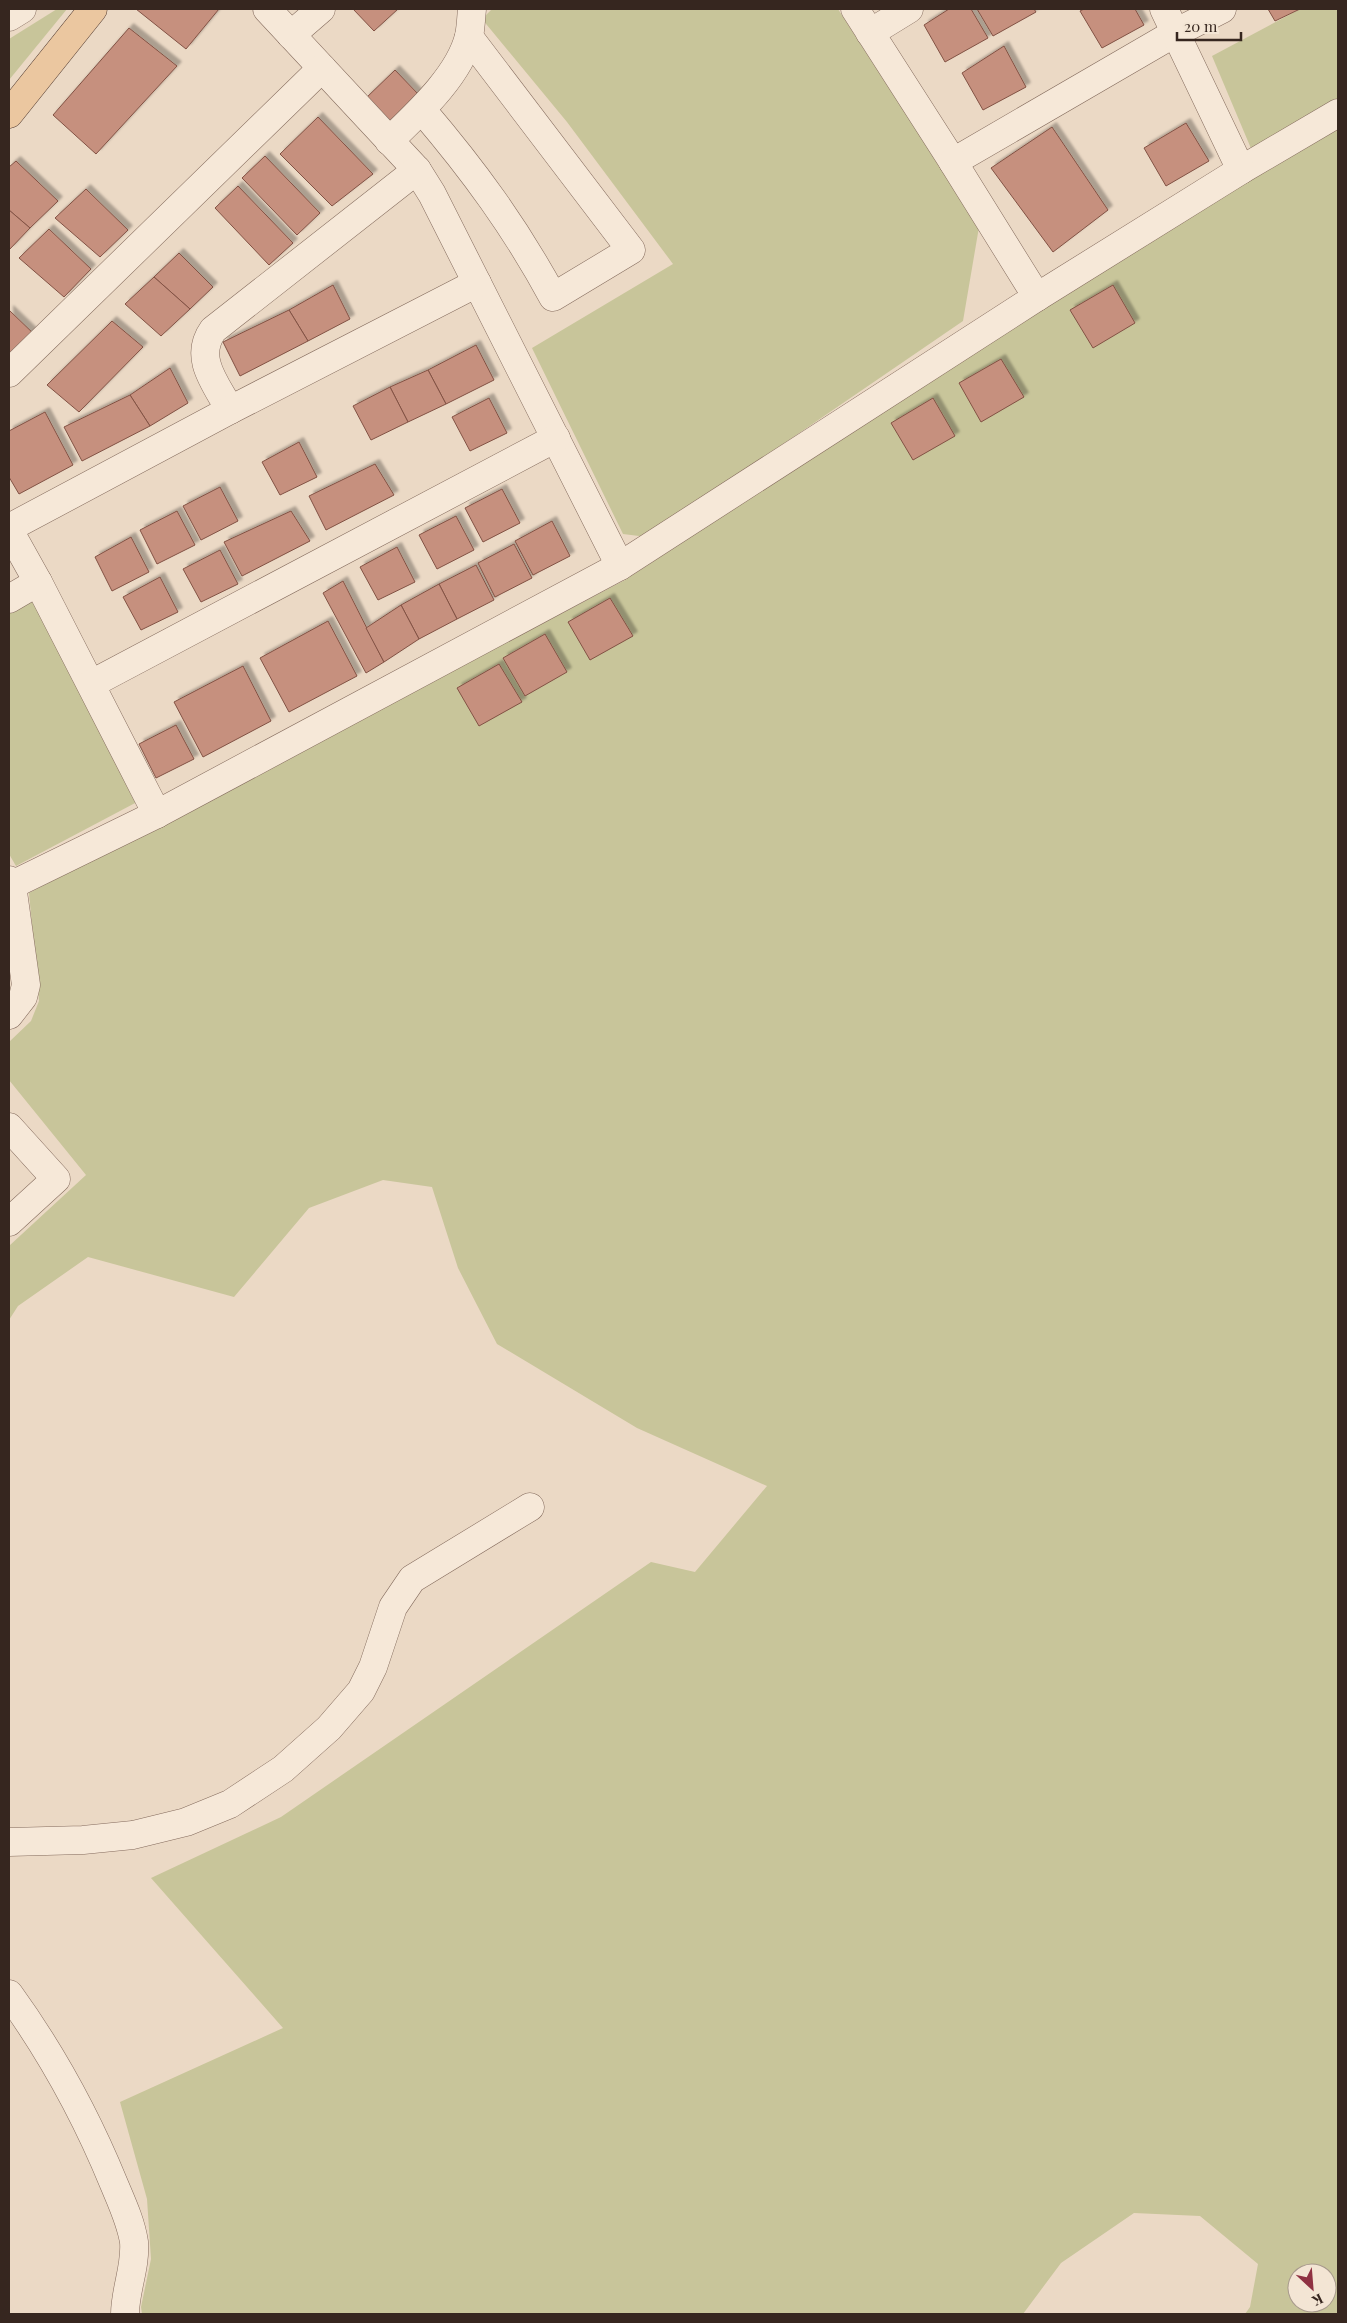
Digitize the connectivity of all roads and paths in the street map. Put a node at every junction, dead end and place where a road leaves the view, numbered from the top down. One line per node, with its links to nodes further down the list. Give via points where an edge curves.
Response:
1 (22, 9): 10 (street)
2 (93, 9): 18 (main road)
3 (267, 9): 13 (street)
4 (321, 9): 13 (street)
5 (472, 9): 14 (street)
6 (855, 9): 11 (street)
7 (909, 9): 11 (street)
8 (1164, 9): 12 (street)
9 (1222, 9): 12 (street)
10 (9, 17)
11 (870, 33): 20 (street)
12 (1175, 34): 20 (street); 22 (street)
13 (291, 35): 15 (street)
14 (469, 37): 16 (street, via 461,58); 16 (street, via 631,250 553,297 494,198)
15 (322, 68): 19 (street); 25 (street)
16 (422, 110): 19 (street)
17 (1338, 113): 22 (street)
18 (9, 114)
19 (390, 141): 21 (street)
20 (953, 162): 24 (street)
21 (417, 170): 23 (street); 26 (street, via 213,330 204,351 207,365)
22 (1241, 170): 24 (street)
23 (477, 284): 26 (street); 27 (street)
24 (1037, 297): 29 (street)
25 (9, 373)
26 (230, 410): 28 (street)
27 (556, 438): 29 (street); 32 (street)
28 (9, 529): 30 (street)
29 (620, 566): 33 (street)
30 (38, 582): 31 (street); 32 (street)
31 (9, 599)
32 (91, 684): 33 (street)
33 (157, 814): 34 (street)
34 (10, 883): 35 (street, via 26,985 23,997)
35 (9, 1015)
36 (9, 1127): 37 (street, via 56,1180)
37 (9, 1222)
38 (530, 1507): 39 (street, via 412,1580 393,1607 373,1667 361,1691 329,1728 284,1770 230,1804 186,1822 133,1835)
39 (9, 1842)
40 (9, 1994): 41 (street, via 75,2100 128,2219 134,2242)
41 (125, 2314)

